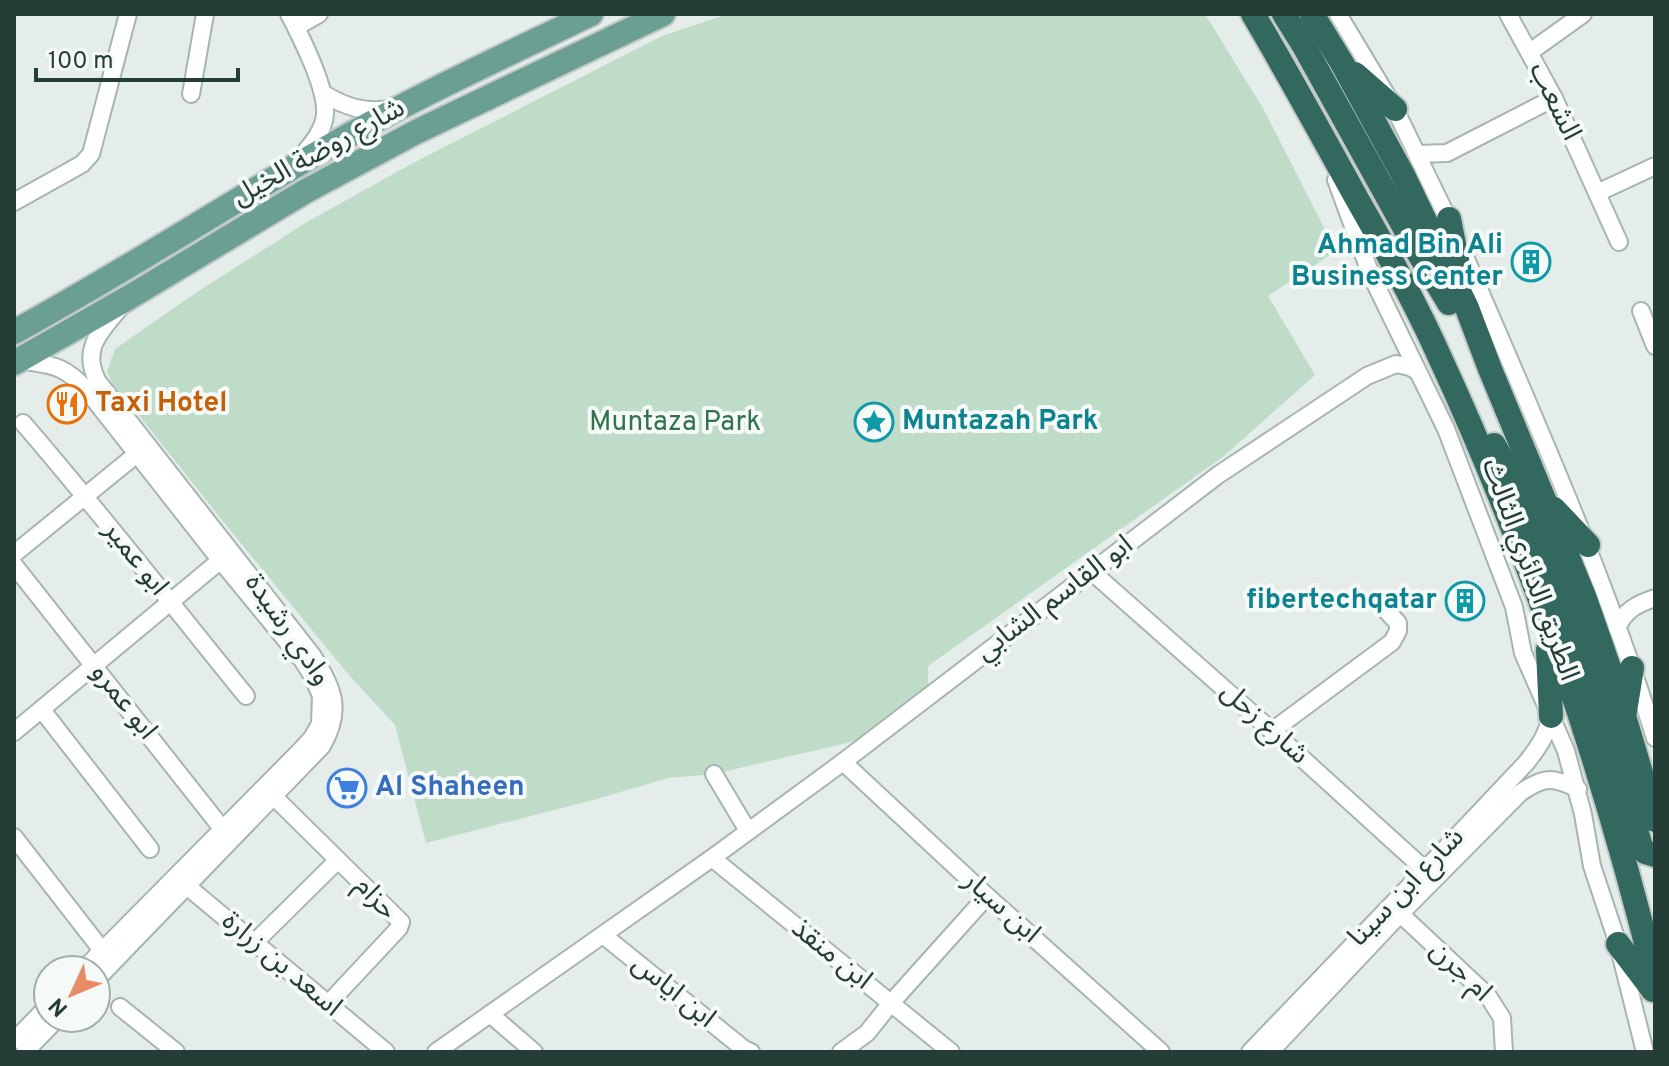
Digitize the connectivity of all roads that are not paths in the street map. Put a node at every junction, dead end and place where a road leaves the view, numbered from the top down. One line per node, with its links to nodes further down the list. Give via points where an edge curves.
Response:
1 (128, 14): 27 (street, via 91,154)
2 (205, 14): 15 (street)
3 (319, 14): 12 (street)
4 (591, 14): 18 (main road, شارع روضة الخيل)
5 (663, 14): 30 (main road, شارع روضة الخيل, via 416,132)
6 (1253, 14): 20 (highway, الطريق الدائري الثالث)
7 (1284, 14): 38 (highway)
8 (1312, 14): 14 (highway, الطريق الدائري الثالث)
9 (1338, 14): 19 (street, الطريق الدائري الثالث)
10 (1508, 14): 13 (street, الشعب)
11 (1583, 14): 13 (street)
12 (293, 20): 16 (street)
13 (1530, 52): 17 (street, الشعب)
14 (1342, 63): 19 (highway); 31 (highway, الطريق الدائري الثالث)
15 (191, 94)
16 (324, 94): 18 (street, via 366,111); 24 (street, via 320,131)
17 (1554, 98): 21 (street); 26 (street, الشعب)
18 (399, 108): 24 (main road, شارع روضة الخيل)
19 (1395, 109): 22 (street, الطريق الدائري الثالث)
20 (1316, 122): 34 (street, الطريق الدائري الثالث, via 1361,251); 36 (highway, الطريق الدائري الثالث)
21 (1447, 153): 22 (street); 25 (street)
22 (1418, 154): 25 (street, الطريق الدائري الثالث)
23 (1655, 166): 26 (street)
24 (290, 169): 33 (main road, شارع روضة الخيل)
25 (1430, 178): 28 (street, الطريق الدائري الثالث)
26 (1597, 193): 29 (street, الشعب)
27 (14, 202)
28 (1449, 219): 31 (highway); 45 (street, الطريق الدائري الثالث)
29 (1619, 242)
30 (128, 298): 37 (main road, شارع روضة الخيل); 42 (street, وادي رشيدة, via 94,343 91,369)
31 (1467, 308): 38 (highway, الطريق الدائري الثالث)
32 (1641, 311): 35 (street)
33 (14, 332)
34 (1399, 334): 39 (street, الطريق الدائري الثالث); 40 (street, via 1392,353)
35 (1655, 346)
36 (1435, 347): 54 (highway, الطريق الدائري الثالث); 74 (highway, via 1495,446 1525,509 1602,713 1641,847)
37 (16, 362): 42 (street, وادي رشيدة, via 67,371)
38 (1490, 369): 44 (highway, الطريق الدائري الثالث)
39 (1417, 371): 40 (street, via 1396,364); 60 (street, الطريق الدائري الثالث, via 1446,429 1514,607 1523,653)
40 (1367, 376): 49 (street, ابو القاسم الشابي, via 1218,475)
41 (23, 423): 43 (street, ابو عمير)
42 (142, 450): 43 (street); 47 (street, وادي رشيدة)
43 (86, 495): 46 (street); 53 (street, ابو عمير)
44 (1544, 497): 45 (highway); 61 (highway, الطريق الدائري الثالث)
45 (1588, 545): 50 (street, الطريق الدائري الثالث)
46 (14, 554)
47 (226, 556): 53 (street); 68 (street, وادي رشيدة, via 303,661 321,696 320,724)
48 (14, 565): 56 (street, ابو عمرو)
49 (1091, 571): 62 (street, شارع زحل); 65 (street, ابو القاسم الشابي)
50 (1605, 594): 52 (street, via 1629,604); 55 (street, الطريق الدائري الثالث)
51 (1375, 599): 62 (street, via 1398,623 1392,642)
52 (1648, 600): 55 (street, via 1626,613)
53 (170, 603): 56 (street); 58 (street, ابو عمير)
54 (1547, 620): 60 (highway); 81 (highway, الطريق الدائري الثالث)
55 (1617, 628): 57 (street, الطريق الدائري الثالث)
56 (94, 666): 59 (street); 71 (street, ابو عمرو)
57 (1632, 668): 61 (highway); 64 (street, الطريق الدائري الثالث)
58 (246, 696)
59 (42, 710): 63 (street); 73 (street)
60 (1551, 716): 67 (street, الطريق الدائري الثالث); 77 (street, شارع ابن سينا, via 1538,749)
61 (1624, 717): 69 (highway, الطريق الدائري الثالث)
62 (1272, 731): 77 (street, شارع زحل)
63 (14, 732)
64 (1655, 738)
65 (843, 762): 70 (street, ابو القاسم الشابي); 79 (street, ابن سيار)
66 (714, 774): 70 (street)
67 (1578, 789): 77 (street, شارع ابن سينا, via 1554,780 1533,784); 84 (street, الطريق الدائري الثالث, via 1592,866)
68 (269, 792): 71 (street, وادي رشيدة); 76 (street, حزام)
69 (1655, 820)
70 (748, 831): 75 (street, ابو القاسم الشابي)
71 (227, 834): 78 (street, وادي رشيدة)
72 (14, 837): 85 (street)
73 (150, 849)
74 (1655, 855)
75 (712, 858): 82 (street, ابو القاسم الشابي); 89 (street, ابن منقذ)
76 (338, 860): 83 (street); 90 (street, حزام, via 401,925)
77 (1430, 874): 80 (street, شارع ابن سينا)
78 (182, 882): 83 (street, اسعد بن زرارة); 86 (street, وادي رشيدة)
79 (987, 896): 89 (street); 107 (street, ابن سيار)
80 (1395, 910): 97 (street, ام جرن, via 1488,996 1502,1018); 108 (street, شارع ابن سينا); 109 (street, شارع ابن سينا)
81 (1647, 917): 87 (highway, الطريق الدائري الثالث)
82 (603, 935): 92 (street, ابو القاسم الشابي); 98 (street, ابن اياس)
83 (255, 942): 90 (street, اسعد بن زرارة)
84 (1618, 944): 88 (highway); 110 (street, الطريق الدائري الثالث)
85 (105, 954)
86 (109, 954)
87 (1655, 979)
88 (1655, 992)
89 (891, 1003): 94 (street); 106 (street, ابن منقذ)
90 (328, 1004): 101 (street, اسعد بن زرارة)
91 (120, 1007): 100 (street)
92 (490, 1014): 102 (street, ابو القاسم الشابي); 103 (street)
93 (32, 1022): 96 (street)
94 (867, 1033): 104 (street); 105 (street)
95 (42, 1034): 99 (street)
96 (14, 1041)
97 (1503, 1050)
98 (747, 1051)
99 (25, 1052)
100 (176, 1052)
101 (386, 1052)
102 (436, 1052)
103 (534, 1052)
104 (841, 1052)
105 (860, 1052)
106 (951, 1052)
107 (1161, 1052)
108 (1250, 1052)
109 (1270, 1052)
110 (1645, 1052)

